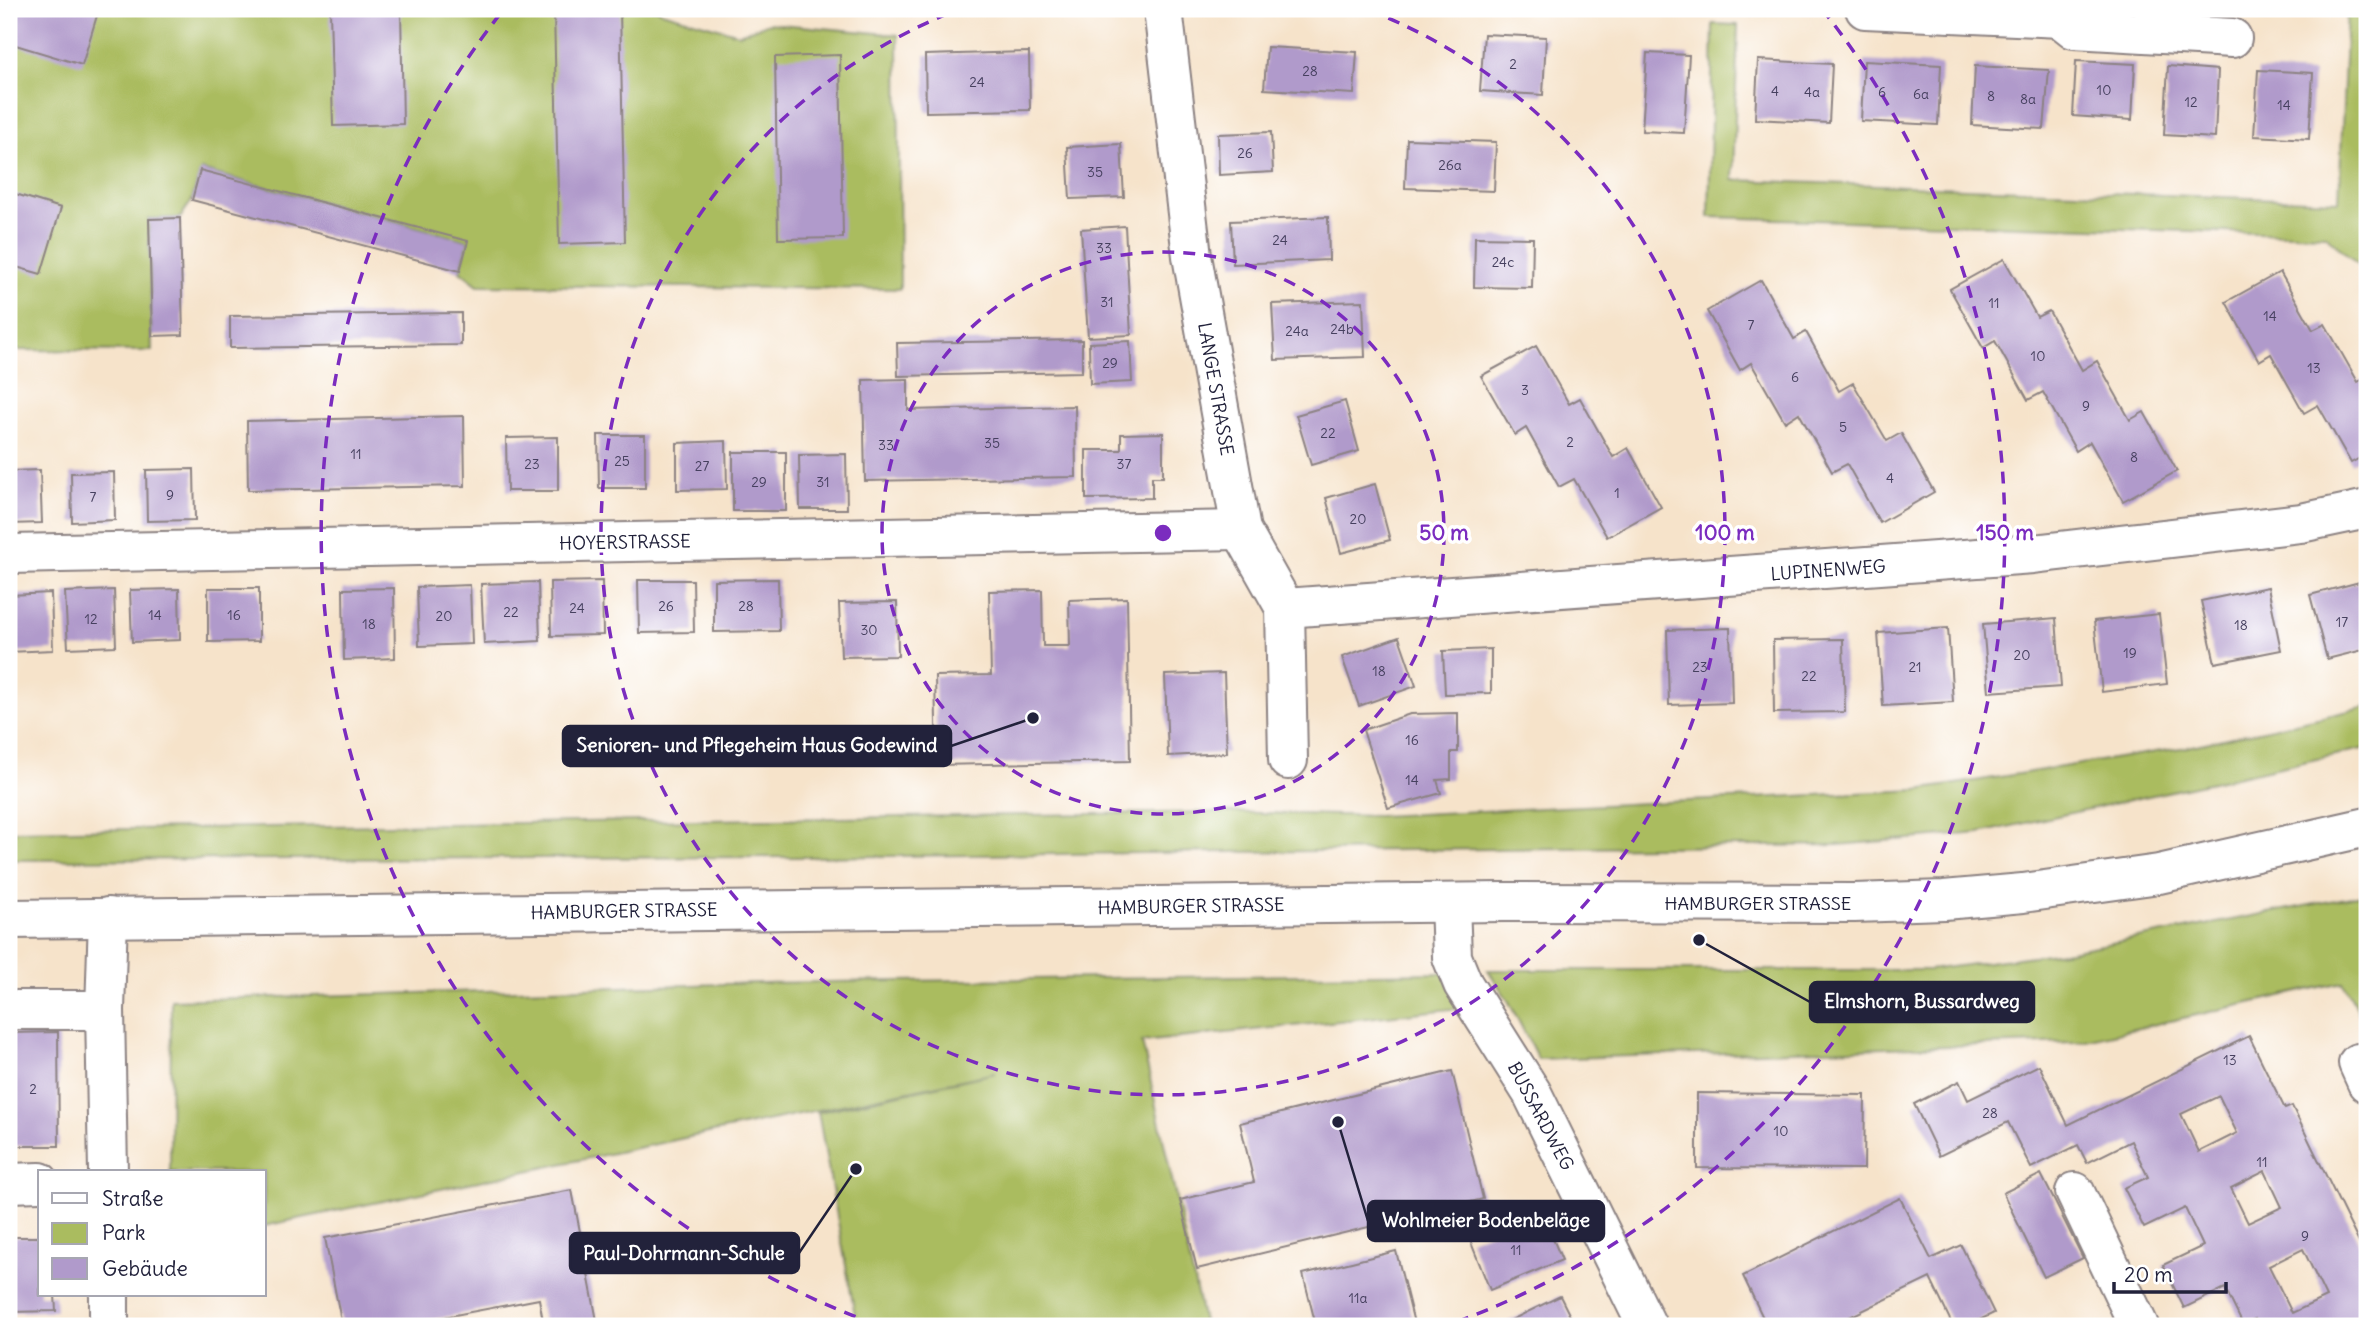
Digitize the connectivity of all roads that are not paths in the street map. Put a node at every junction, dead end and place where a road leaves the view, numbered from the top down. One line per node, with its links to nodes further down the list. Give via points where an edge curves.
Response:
1 (1163, 9): 7 (street, LANGE STRASSE, via 1192,256)
2 (1864, 9): 3 (street)
3 (1973, 12): 4 (street)
4 (2060, 13): 5 (street, via 2074,30)
5 (2232, 38)
6 (2367, 509): 9 (street, LUPINENWEG, via 2301,523 2033,554)
7 (1241, 530): 8 (street, HOYERSTRASSE); 9 (street, LANGE STRASSE)
8 (9, 554)
9 (1285, 608): 10 (street, LANGE STRASSE)
10 (1288, 760)
11 (2367, 828): 12 (street, HAMBURGER STRASSE, via 2159,874 1957,899)
12 (1450, 904): 13 (street, HAMBURGER STRASSE); 23 (street, BUSSARDWEG, via 1452,957 1463,984 1532,1093)
13 (108, 917): 14 (street, HAMBURGER STRASSE); 16 (street)
14 (9, 919)
15 (9, 1010): 16 (street)
16 (104, 1010): 17 (street)
17 (108, 1170)
18 (38, 1182): 19 (street)
19 (9, 1183)
20 (2075, 1192): 24 (street)
21 (109, 1296): 22 (street)
22 (109, 1326)
23 (1647, 1326)
24 (2139, 1326)

